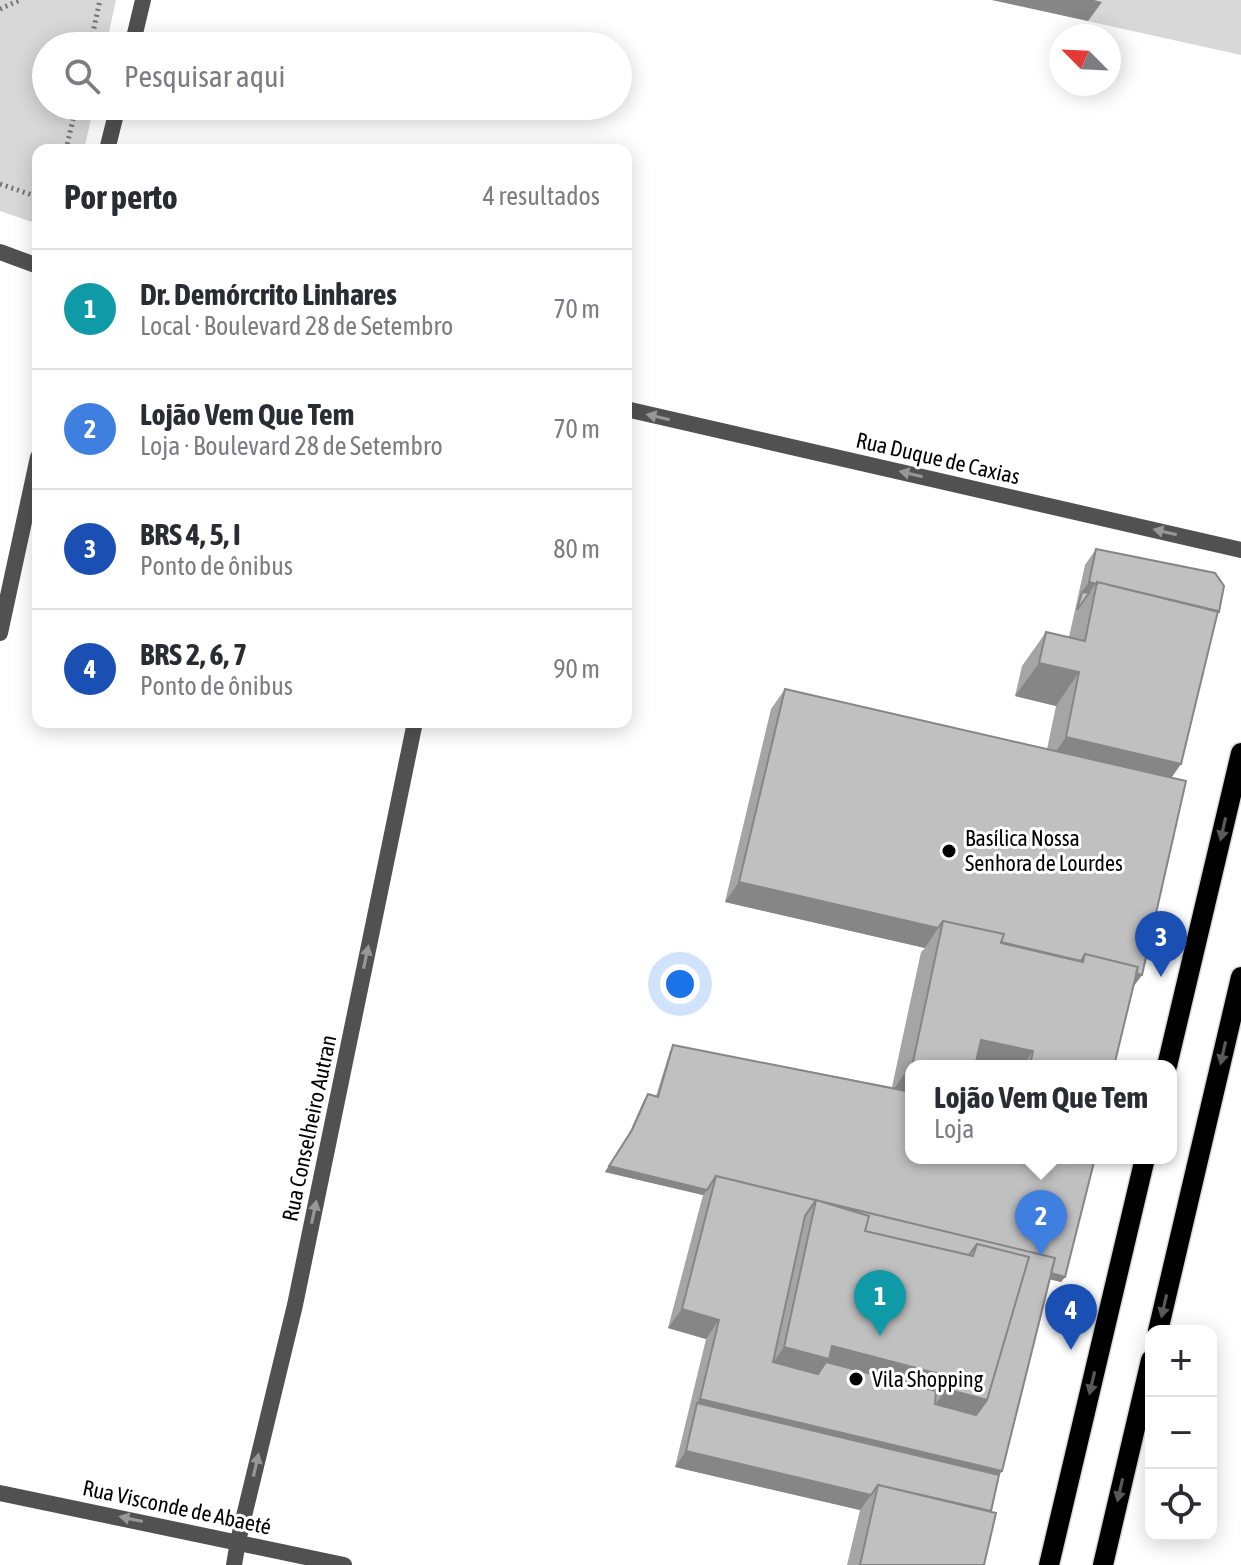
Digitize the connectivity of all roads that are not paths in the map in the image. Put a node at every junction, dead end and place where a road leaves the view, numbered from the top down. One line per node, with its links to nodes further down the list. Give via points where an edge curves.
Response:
1 (143, 0): 2 (street)
2 (135, 32)
3 (114, 120): 4 (street)
4 (108, 144)
5 (0, 252): 6 (street)
6 (32, 264)
7 (632, 410): 9 (street, Rua Duque de Caxias, one-way to 7)
8 (32, 485): 10 (street)
9 (1241, 550)
10 (0, 633)
11 (414, 728): 19 (street, Rua Conselheiro Autran, one-way to 11, via 295,1305)
12 (1241, 753): 14 (main road, one-way to 14)
13 (1241, 977): 16 (main road, one-way to 16)
14 (1168, 1060)
15 (1144, 1164): 22 (main road, one-way to 22)
16 (1159, 1325)
17 (1145, 1386): 23 (main road, one-way to 23)
18 (0, 1493): 19 (street, Rua Visconde de Abaeté, one-way to 18)
19 (238, 1541): 20 (street, Rua Conselheiro Autran); 21 (street, Rua Visconde de Abaeté)
20 (234, 1565)
21 (344, 1565)
22 (1049, 1565)
23 (1103, 1565)

